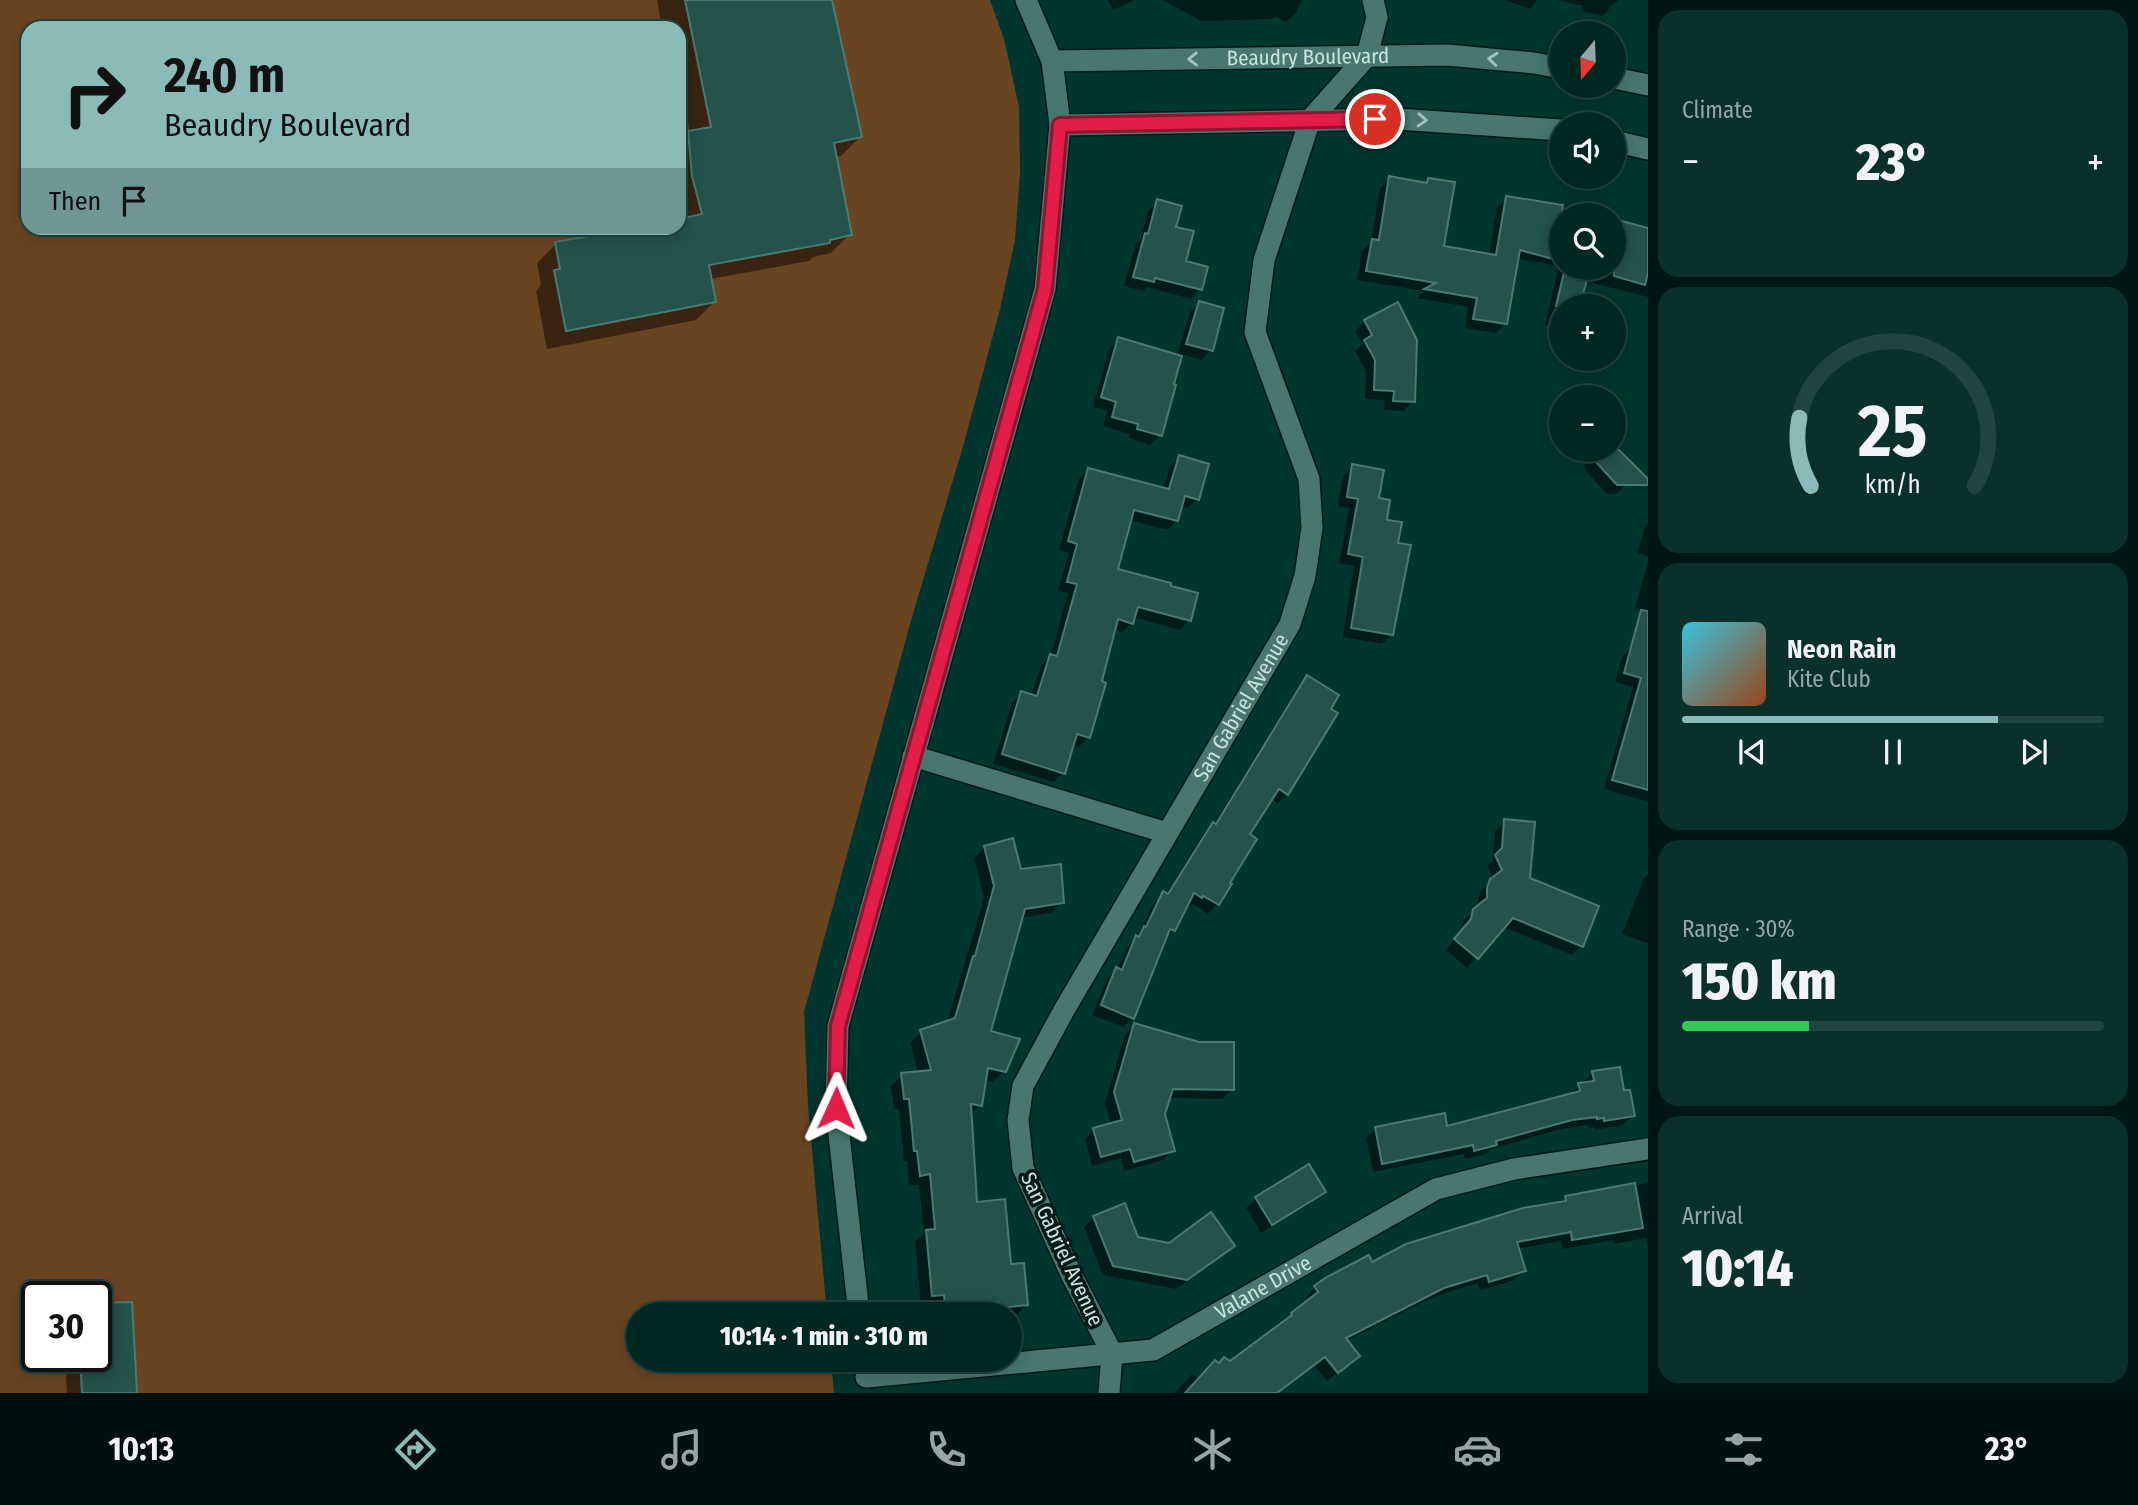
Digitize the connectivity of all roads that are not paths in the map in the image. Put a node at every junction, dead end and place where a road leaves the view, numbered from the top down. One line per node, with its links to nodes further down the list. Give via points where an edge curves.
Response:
1 (1026, 0): 4 (street)
2 (1373, 0): 3 (street, San Gabriel Avenue, via 1377,17)
3 (1367, 56): 4 (street, Beaudry Boulevard, one-way to 4); 5 (street, Beaudry Boulevard, one-way to 3, via 1447,55); 8 (street, San Gabriel Avenue)
4 (1052, 61): 9 (street)
5 (1549, 66)
6 (1626, 80): 7 (street)
7 (1648, 85)
8 (1310, 120): 9 (street); 10 (street, one-way to 10, via 1397,118); 14 (street, San Gabriel Avenue, via 1264,260 1255,332 1309,478 1312,528 1306,576 1290,624)
9 (1060, 125): 13 (street, via 1045,289)
10 (1549, 129)
11 (1626, 144): 12 (street)
12 (1648, 149)
13 (913, 756): 14 (street); 16 (street, via 838,1026 836,1108)
14 (1167, 833): 17 (street, San Gabriel Avenue, via 1038,1056 1023,1086 1018,1120 1023,1168)
15 (1648, 1149): 17 (street, Valane Drive, via 1514,1169 1436,1189 1153,1350)
16 (858, 1302)
17 (1112, 1353): 18 (street, Valane Drive); 19 (street)
18 (866, 1377)
19 (1109, 1393)

